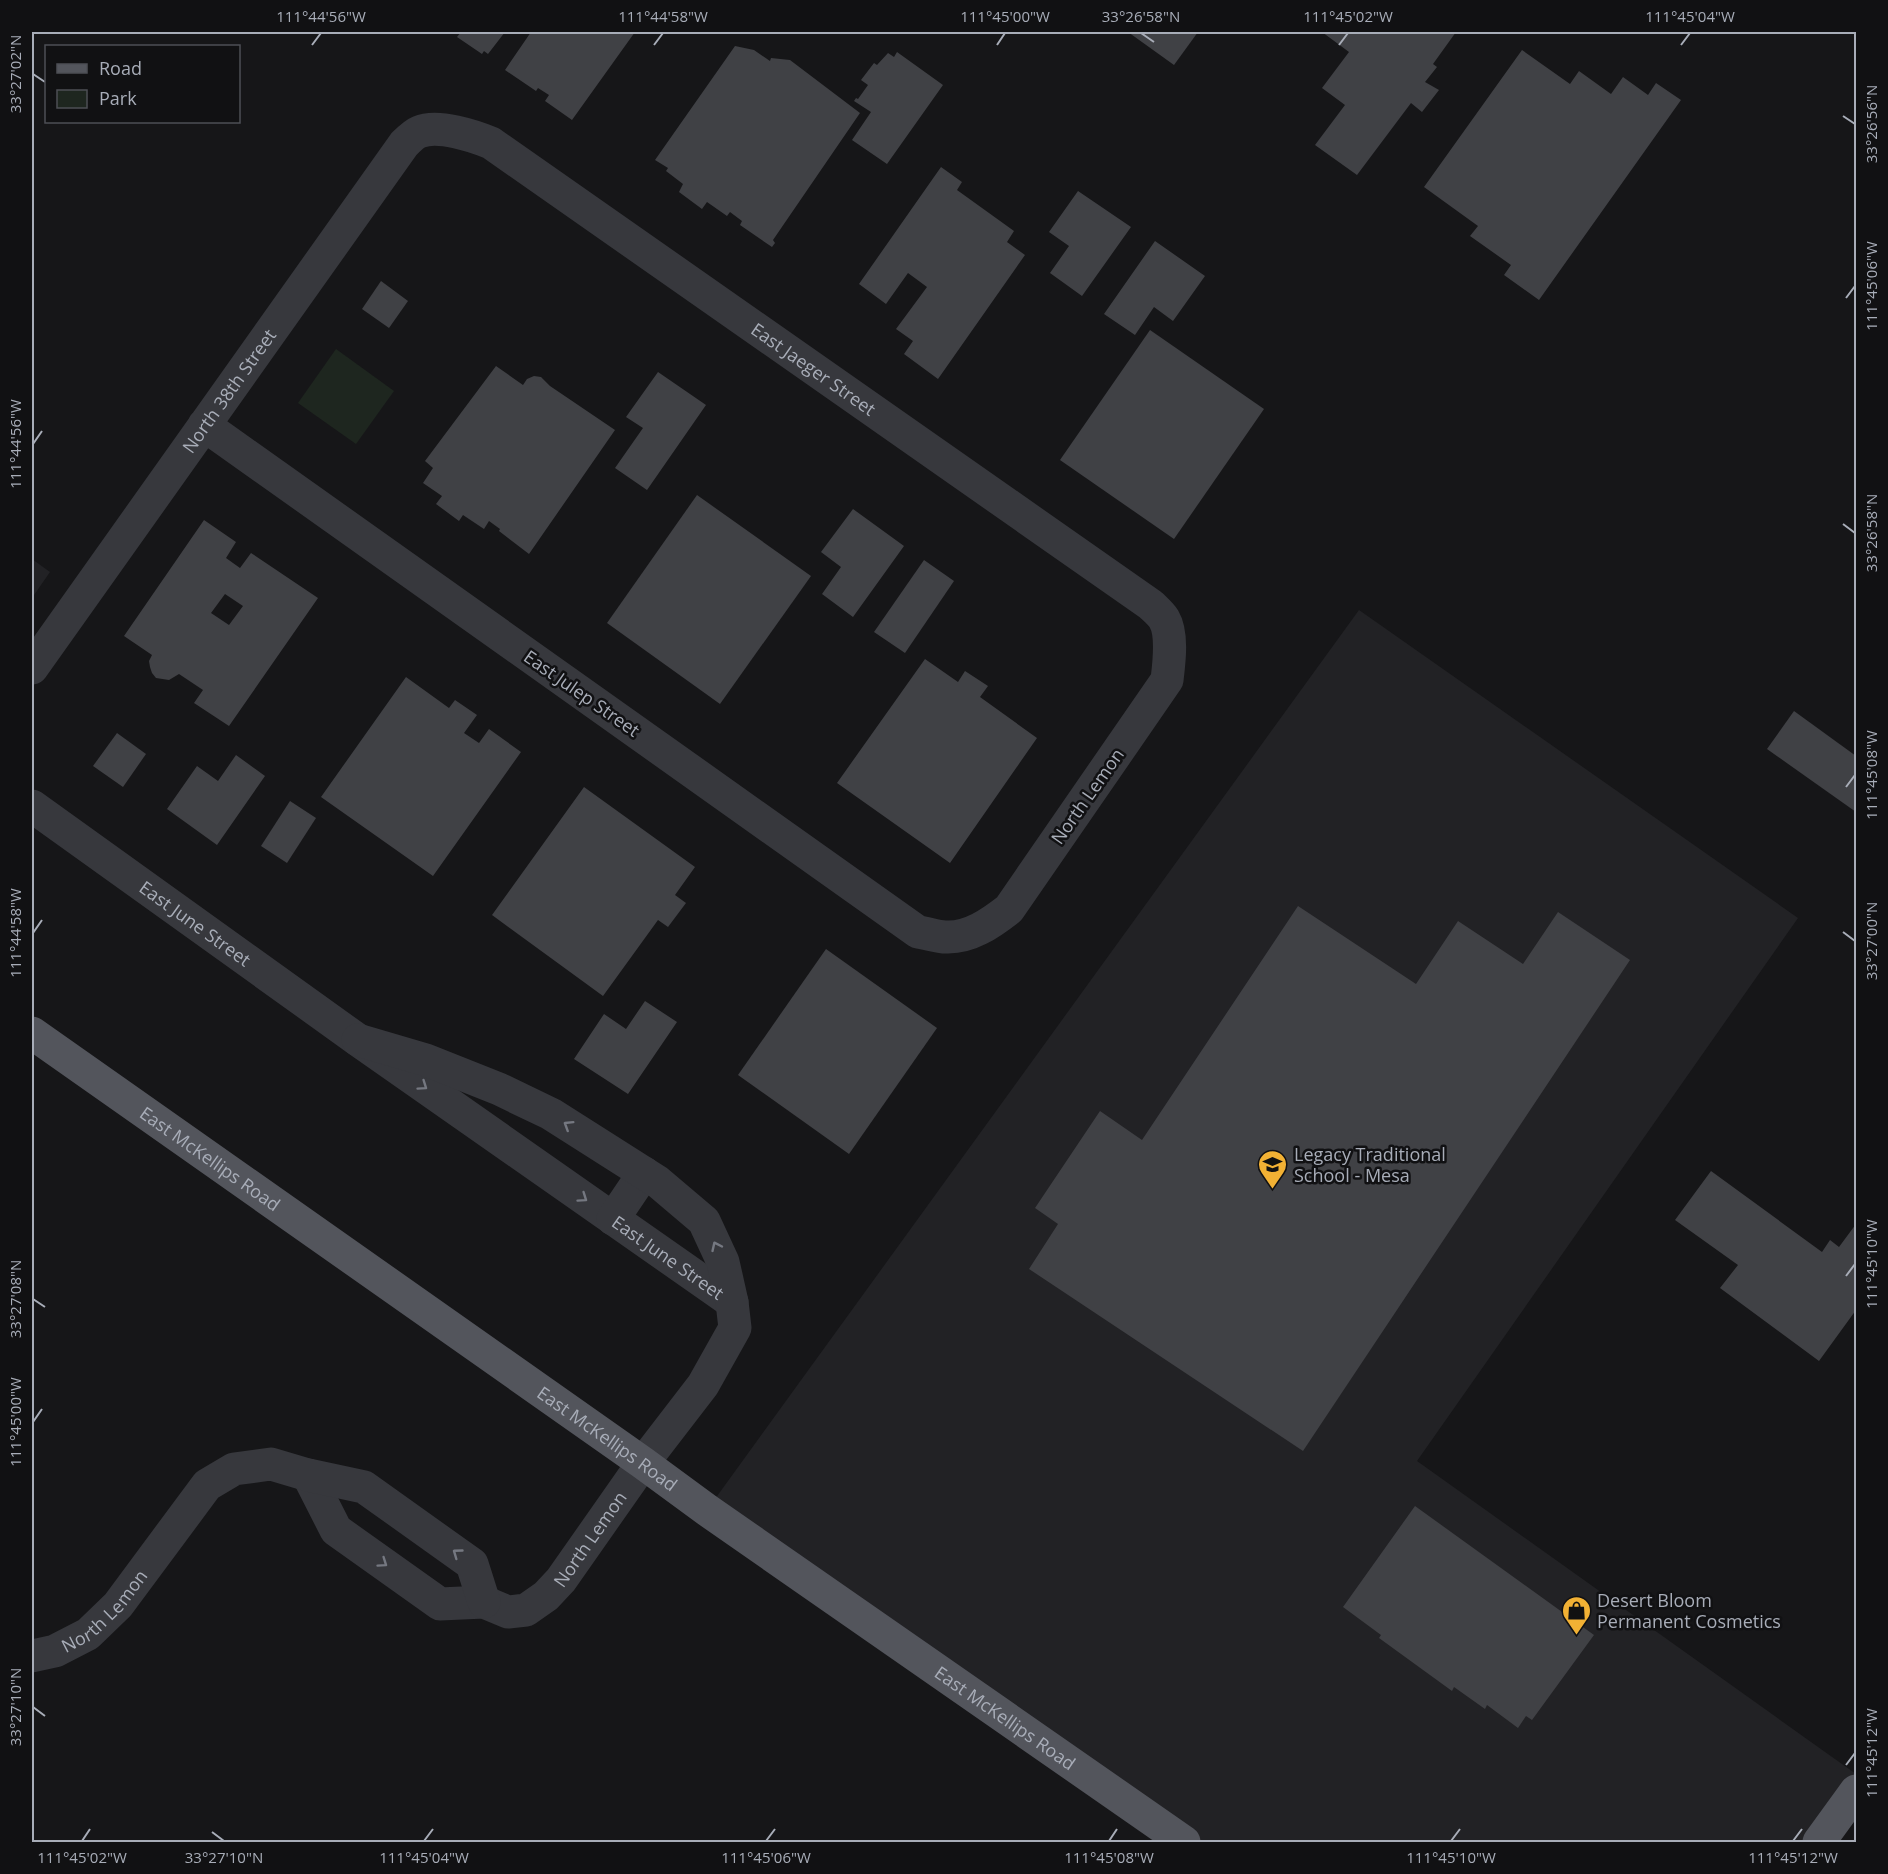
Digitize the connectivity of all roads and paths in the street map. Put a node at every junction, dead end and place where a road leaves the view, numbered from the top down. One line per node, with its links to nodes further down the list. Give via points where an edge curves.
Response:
1 (438, 130): 2 (street, North 38th Street, via 420,132 404,144); 3 (street, East Jaeger Street, via 465,133 491,143 1151,605 1165,619)
2 (204, 425): 4 (street, North 38th Street); 6 (street, East Julep Street, via 918,932 946,938)
3 (1168, 636): 6 (street, North Lemon, via 1167,680 1009,909)
4 (32, 668)
5 (32, 806): 8 (street, East June Street)
6 (969, 933)
7 (32, 1033): 12 (main road, East McKellips Road)
8 (358, 1040): 9 (street, East June Street, one-way to 8, via 551,1114 498,1089 426,1060); 10 (street, East June Street, one-way to 10)
9 (644, 1173): 10 (street); 11 (street, East June Street, one-way to 9, via 723,1262 704,1221)
10 (613, 1219): 11 (street, East June Street)
11 (732, 1302): 12 (street, North Lemon, via 735,1328 703,1384)
12 (643, 1463): 14 (street, North Lemon, via 546,1596 526,1610 508,1612); 17 (main road, East McKellips Road)
13 (308, 1475): 14 (street, North Lemon, one-way to 13, via 472,1564 364,1487); 14 (street, North Lemon, one-way to 14, via 336,1530 440,1604); 15 (street, North Lemon, via 271,1464 234,1469 207,1485 118,1605 88,1634 55,1651)
14 (484, 1602)
15 (32, 1656)
16 (1857, 1791): 18 (main road)
17 (1184, 1842)
18 (1820, 1842)

